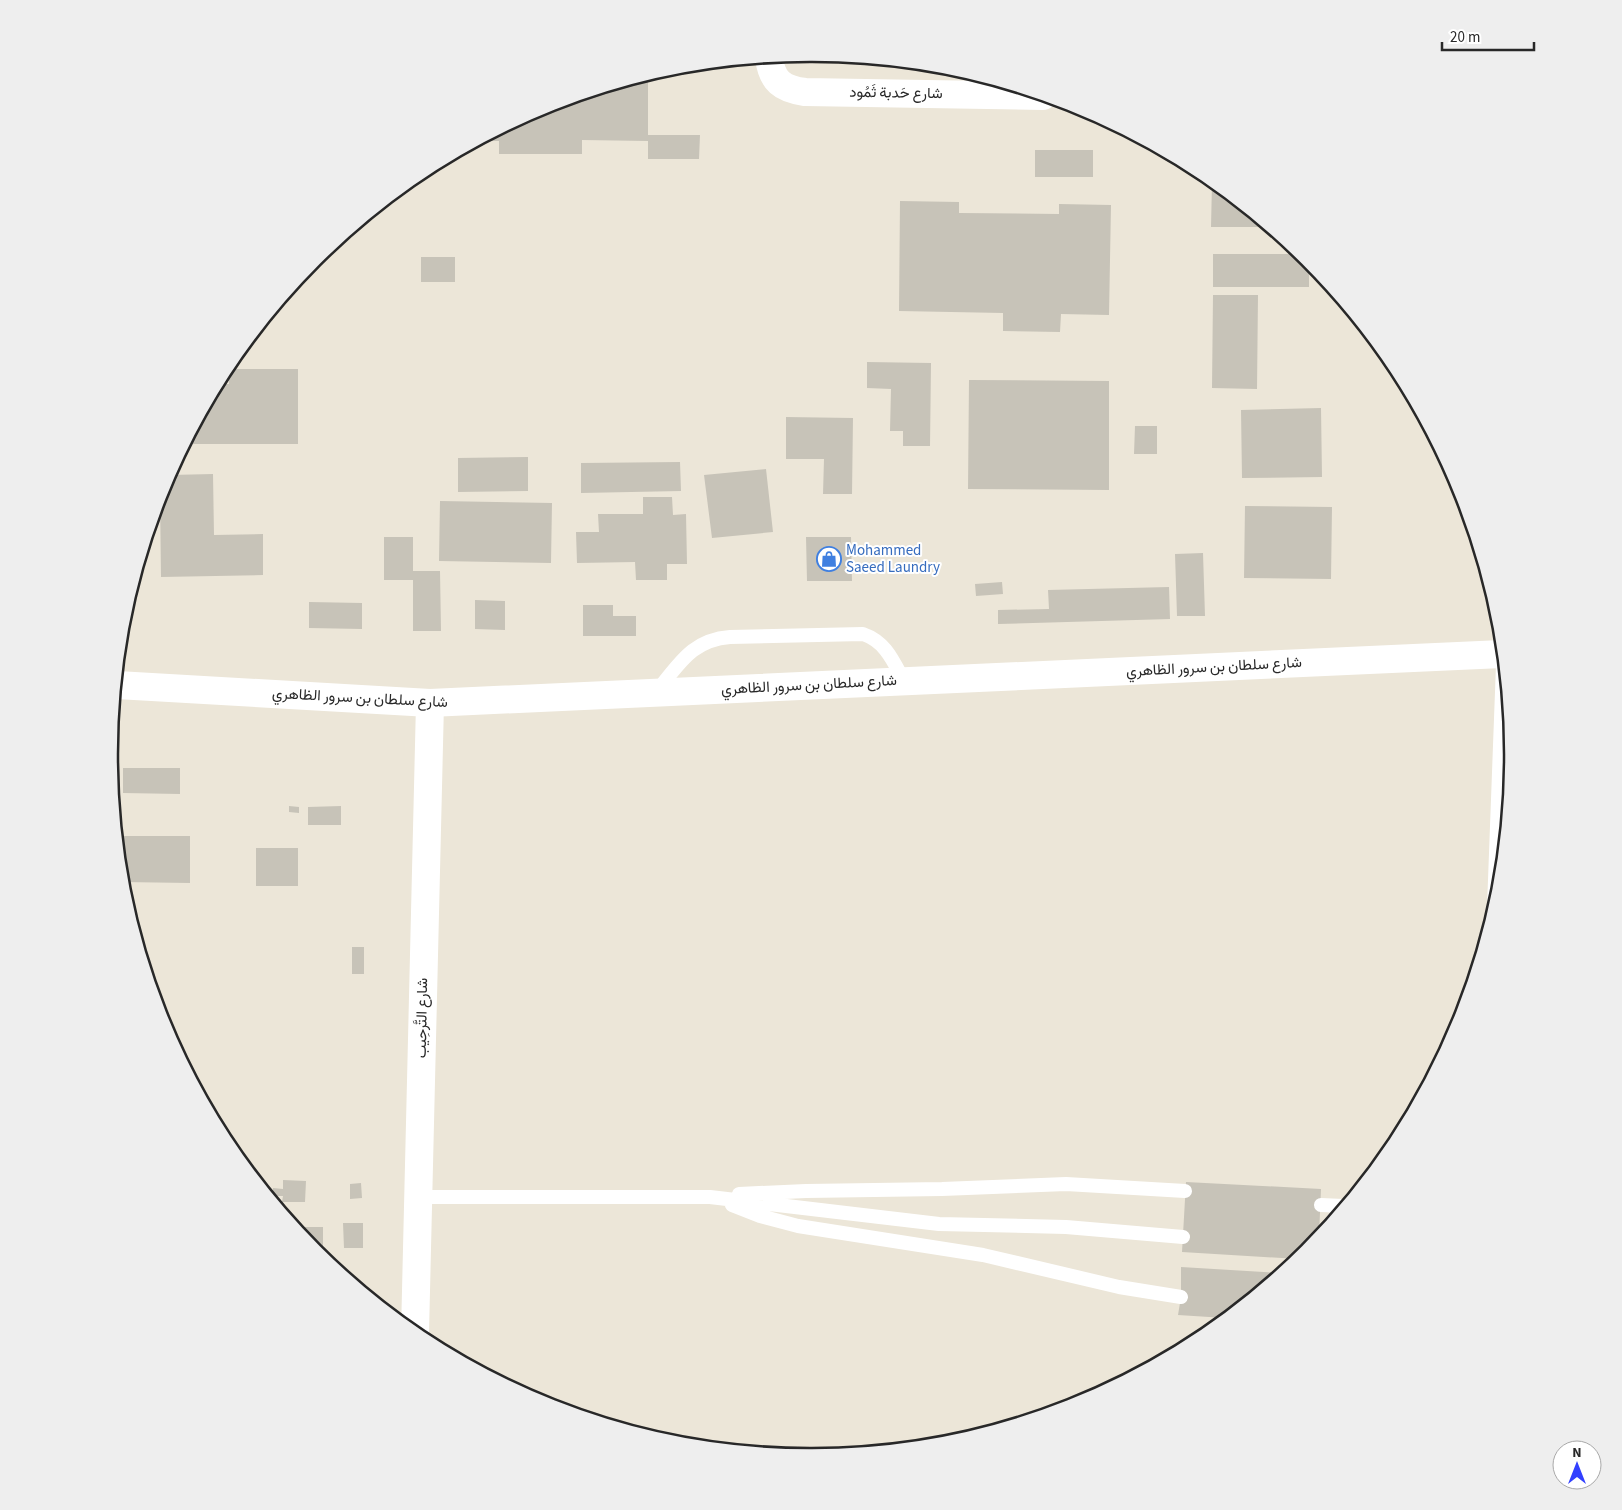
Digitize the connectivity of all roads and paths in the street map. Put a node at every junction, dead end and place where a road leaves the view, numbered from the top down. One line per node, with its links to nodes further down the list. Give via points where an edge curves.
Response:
1 (770, 64): 2 (street, شارع حَدبة ثَمُود, via 778,82 790,90 804,92)
2 (1023, 96)
3 (1496, 654): 4 (street, شارع سلطان بن سرور الظاهري)
4 (904, 681): 6 (street, شارع سلطان بن سرور الظاهري); 6 (lane, via 881,643 863,634 730,637 696,647)
5 (122, 685): 7 (street, شارع سلطان بن سرور الظاهري)
6 (656, 692): 7 (street, شارع سلطان بن سرور الظاهري)
7 (430, 703): 11 (street, شارع التَّرحِيب)
8 (1502, 705): 9 (lane)
9 (1496, 857)
10 (1185, 1191): 12 (lane, via 1066,1184 942,1190 784,1191)
11 (418, 1197): 12 (lane); 17 (street, شارع التَّرحِيب)
12 (710, 1197): 15 (lane, via 939,1224 1066,1227); 16 (lane, via 798,1226 983,1255 1119,1287)
13 (1320, 1206): 14 (lane)
14 (1337, 1206)
15 (1182, 1237)
16 (1181, 1297)
17 (415, 1323)

